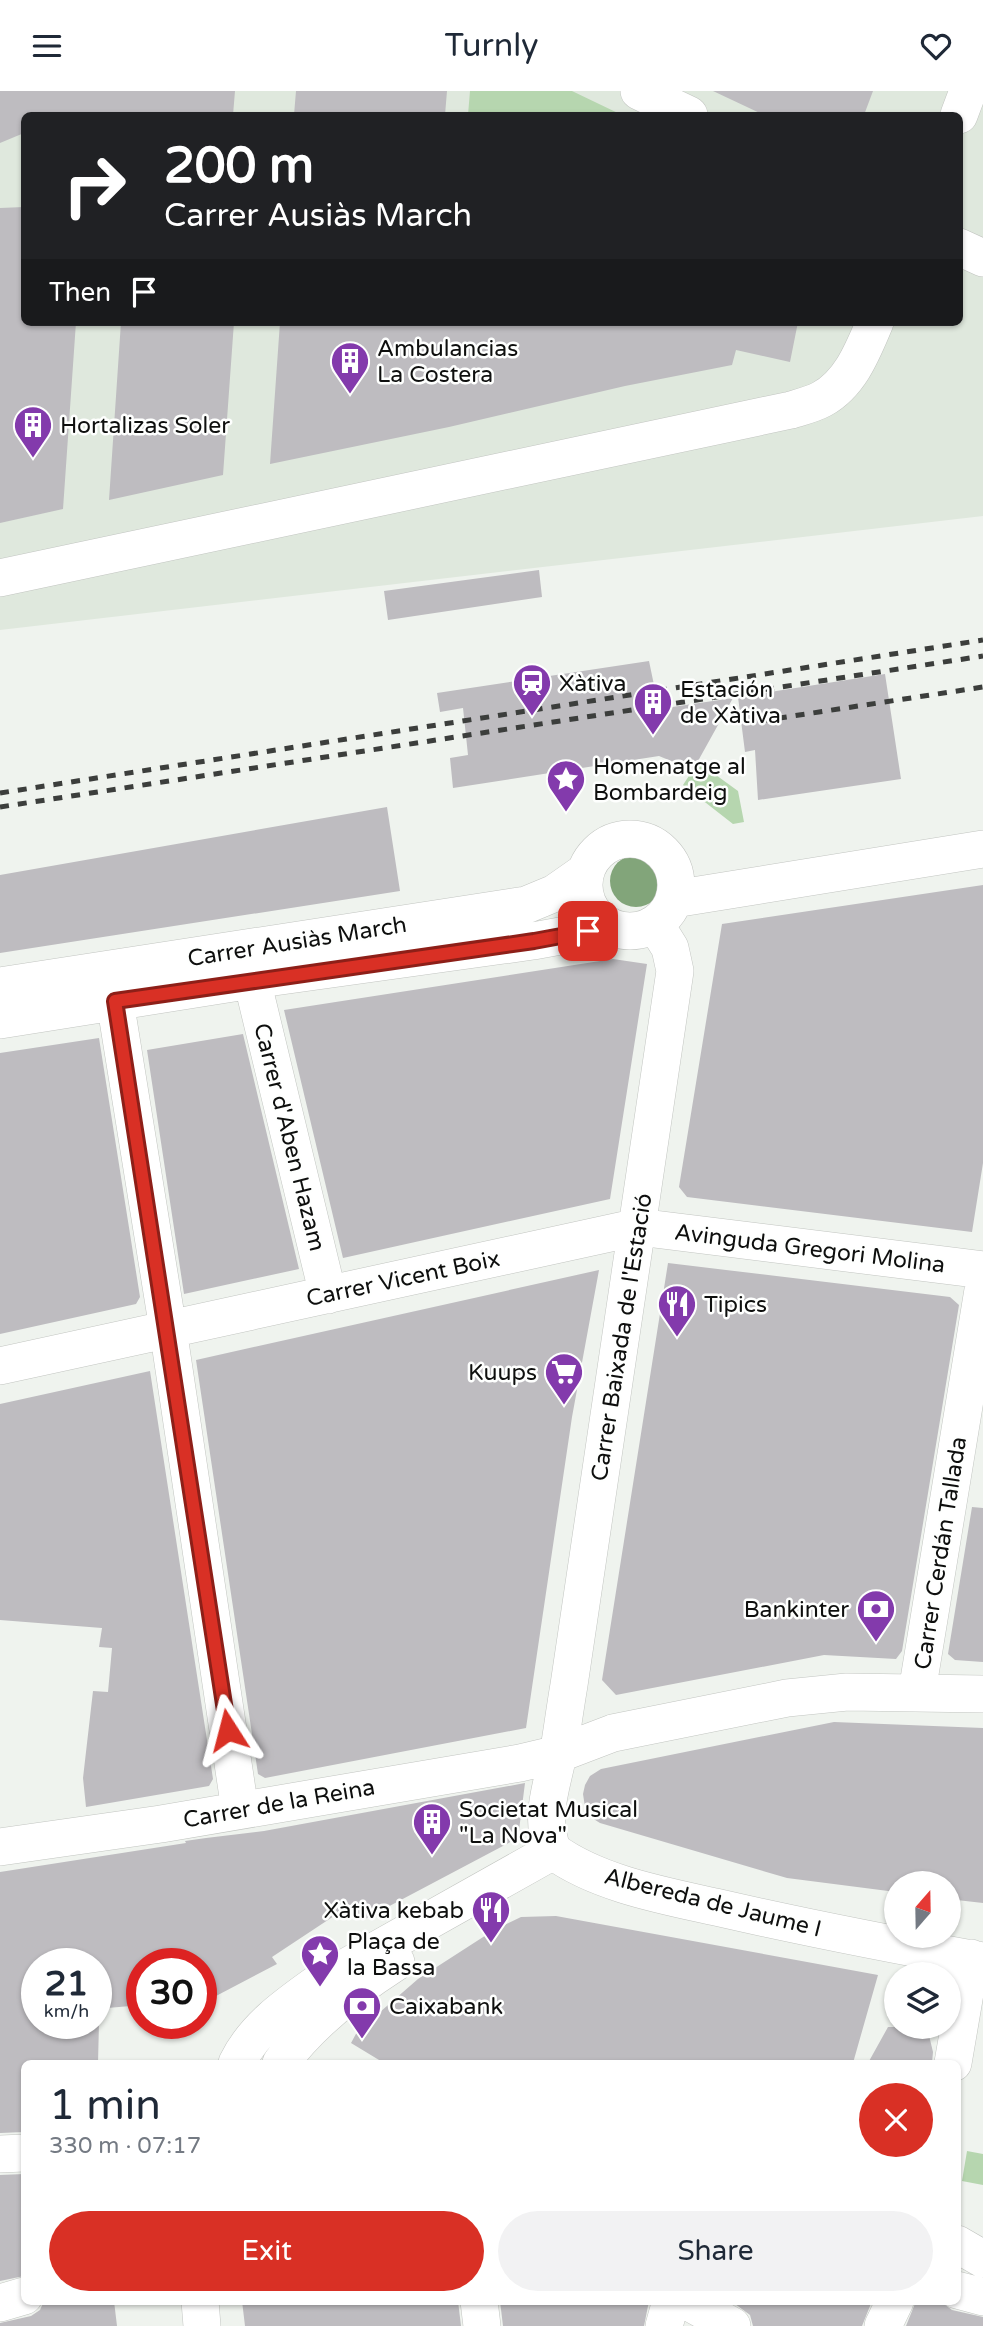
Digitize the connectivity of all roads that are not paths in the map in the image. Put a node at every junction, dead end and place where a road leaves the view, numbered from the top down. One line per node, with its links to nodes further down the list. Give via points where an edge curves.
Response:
1 (639, 91): 3 (street)
2 (968, 91): 4 (street)
3 (683, 112)
4 (960, 112)
5 (963, 249): 6 (street)
6 (983, 258)
7 (873, 326): 8 (street, via 860,356 836,389 791,410)
8 (0, 578)
9 (983, 849): 11 (street)
10 (586, 872): 11 (street, via 593,857 620,840 652,844 673,868 676,883); 12 (street, via 583,888 587,903); 14 (street, Carrer Ausiàs March, via 526,905)
11 (665, 911): 12 (street, via 641,930); 17 (street, Carrer Baixada de l'Estació, via 675,971)
12 (610, 927): 13 (street, Carrer Ausiàs March)
13 (252, 980): 15 (street, Carrer Ausiàs March); 20 (street, Carrer d'Aben Hazam)
14 (0, 986)
15 (115, 1001): 16 (street, Carrer Ausiàs March); 21 (street)
16 (0, 1020)
17 (638, 1227): 18 (street, Avinguda Gregori Molina); 20 (street, Carrer Vicent Boix); 24 (street, Carrer Baixada de l'Estació)
18 (983, 1270)
19 (983, 1290): 23 (street, Carrer Cerdán Tallada)
20 (328, 1295): 21 (street, Carrer Vicent Boix)
21 (168, 1329): 22 (street, Carrer Vicent Boix); 29 (street)
22 (0, 1367)
23 (976, 1388): 25 (street, Carrer Cerdán Tallada)
24 (569, 1685): 27 (street, via 574,1702 588,1718); 28 (street, Carrer Baixada de l'Estació)
25 (917, 1692): 26 (street, Carrer de la Reina); 27 (street, Carrer de la Reina, via 818,1693)
26 (983, 1694)
27 (615, 1732): 28 (street, Carrer de la Reina)
28 (558, 1754): 29 (street, Carrer de la Reina); 31 (street, Carrer Baixada de l'Estació, via 546,1804 547,1837)
29 (240, 1810): 30 (street, Carrer de la Reina)
30 (2, 1839)
31 (553, 1851): 32 (street); 33 (street, Albereda de Jaume I, via 603,1876 680,1899)
32 (455, 1907): 34 (street, via 338,1970 284,2008 259,2031); 35 (street, via 415,1950 366,1981 299,2040)
33 (977, 1960): 36 (street)
34 (239, 2060)
35 (283, 2060)
36 (954, 2060)
37 (21, 2153): 38 (street)
38 (0, 2154)
39 (961, 2246): 40 (street)
40 (983, 2259)
41 (961, 2291): 43 (street)
42 (21, 2297): 44 (street)
43 (983, 2297)
44 (0, 2303)
45 (200, 2305): 50 (street)
46 (479, 2305): 51 (street)
47 (670, 2305): 52 (street)
48 (694, 2305): 53 (street)
49 (893, 2305): 54 (street)
50 (202, 2326)
51 (482, 2326)
52 (664, 2326)
53 (732, 2326)
54 (883, 2326)

